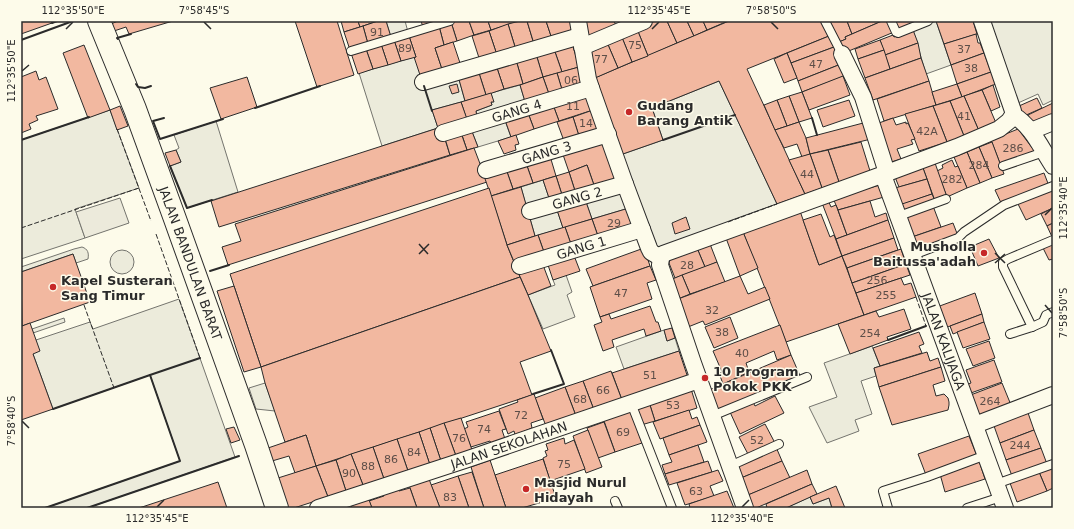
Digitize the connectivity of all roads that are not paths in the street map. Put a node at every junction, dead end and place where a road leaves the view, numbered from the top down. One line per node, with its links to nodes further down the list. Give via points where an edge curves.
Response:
1 (99, 21): 47 (street, JALAN BANDULAN BARAT, via 135,109)
2 (450, 21): 9 (lane)
3 (644, 21): 8 (street)
4 (825, 21): 10 (lane)
5 (891, 21): 6 (lane, via 898,33)
6 (928, 21)
7 (982, 21): 13 (street)
8 (580, 35): 11 (street); 12 (street)
9 (351, 51)
10 (842, 54): 22 (street, JALAN KALIJAGA, via 863,97)
11 (422, 82)
12 (590, 83): 16 (street, GANG 4); 17 (street)
13 (1013, 115): 15 (street); 22 (street, via 994,132)
14 (1053, 122): 15 (street)
15 (1031, 131): 18 (street)
16 (443, 133)
17 (608, 134): 21 (street, GANG 3); 23 (street)
18 (1044, 152): 19 (lane); 20 (street)
19 (1003, 166)
20 (1053, 166)
21 (486, 170)
22 (885, 174): 27 (street, JALAN KALIJAGA); 31 (street, via 666,253)
23 (625, 184): 26 (street, GANG 2); 28 (street)
24 (1053, 186): 30 (lane, via 1004,205 958,238)
25 (946, 199): 27 (lane)
26 (530, 211)
27 (899, 216): 30 (street, JALAN KALIJAGA)
28 (642, 229): 31 (street, via 649,248); 32 (street, GANG 1)
29 (1053, 240): 34 (lane, via 1003,262)
30 (913, 255): 41 (street, JALAN KALIJAGA)
31 (661, 258): 37 (street, via 660,265)
32 (520, 266)
33 (1053, 312): 34 (lane, via 1046,315 1043,322)
34 (1032, 327): 35 (lane)
35 (1010, 334)
36 (807, 377): 40 (lane)
37 (699, 380): 39 (street, JALAN SEKOLAHAN); 40 (street)
38 (1053, 395): 41 (street)
39 (630, 403): 48 (street, JALAN SEKOLAHAN); 49 (lane)
40 (712, 416): 45 (street)
41 (975, 425): 43 (street, JALAN KALIJAGA)
42 (778, 444): 45 (lane)
43 (986, 455): 46 (street, JALAN KALIJAGA); 51 (lane, via 883,491)
44 (1053, 464): 46 (lane)
45 (730, 466): 50 (street)
46 (1001, 496): 52 (lane)
47 (277, 508)
48 (318, 508)
49 (672, 508)
50 (745, 508)
51 (888, 508)
52 (967, 508)

